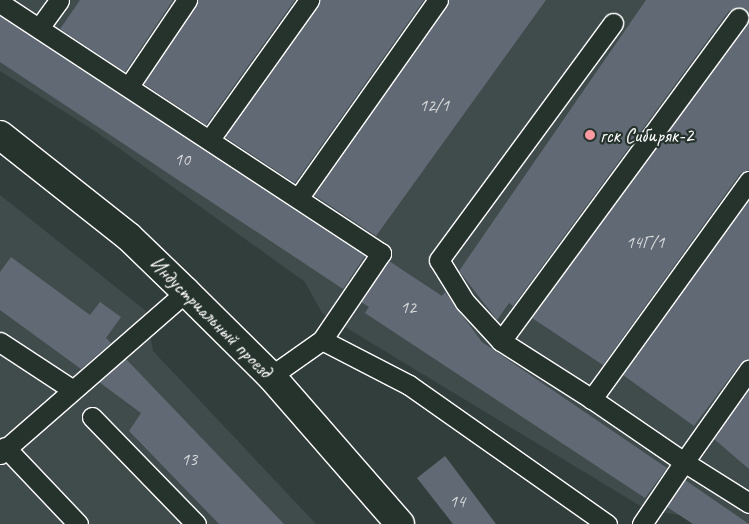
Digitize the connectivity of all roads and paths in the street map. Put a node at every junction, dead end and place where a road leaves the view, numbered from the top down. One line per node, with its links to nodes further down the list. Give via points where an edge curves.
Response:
1 (59, 0): 8 (lane)
2 (187, 0): 9 (lane)
3 (309, 0): 11 (lane)
4 (438, 0): 13 (lane)
5 (0, 3): 8 (lane)
6 (738, 18): 16 (lane)
7 (614, 23): 16 (lane, via 439,260 465,302)
8 (39, 28): 9 (lane)
9 (129, 86): 11 (lane)
10 (0, 135): 14 (street, Индустриальный проезд, via 129,237)
11 (210, 139): 13 (lane)
12 (749, 181): 21 (lane)
13 (299, 197): 15 (lane, via 381,253)
14 (186, 292): 19 (street, Индустриальный проезд); 20 (lane)
15 (322, 340): 19 (lane); 29 (lane, via 409,385)
16 (502, 341): 21 (lane)
17 (0, 342): 20 (lane)
18 (749, 370): 24 (lane)
19 (271, 376): 26 (street, Индустриальный проезд)
20 (73, 390): 23 (lane)
21 (592, 399): 24 (lane)
22 (92, 417): 28 (lane)
23 (2, 451): 27 (lane)
24 (684, 462): 25 (lane); 30 (lane)
25 (749, 503)
26 (392, 521)
27 (78, 524)
28 (196, 524)
29 (608, 524)
30 (642, 524)

